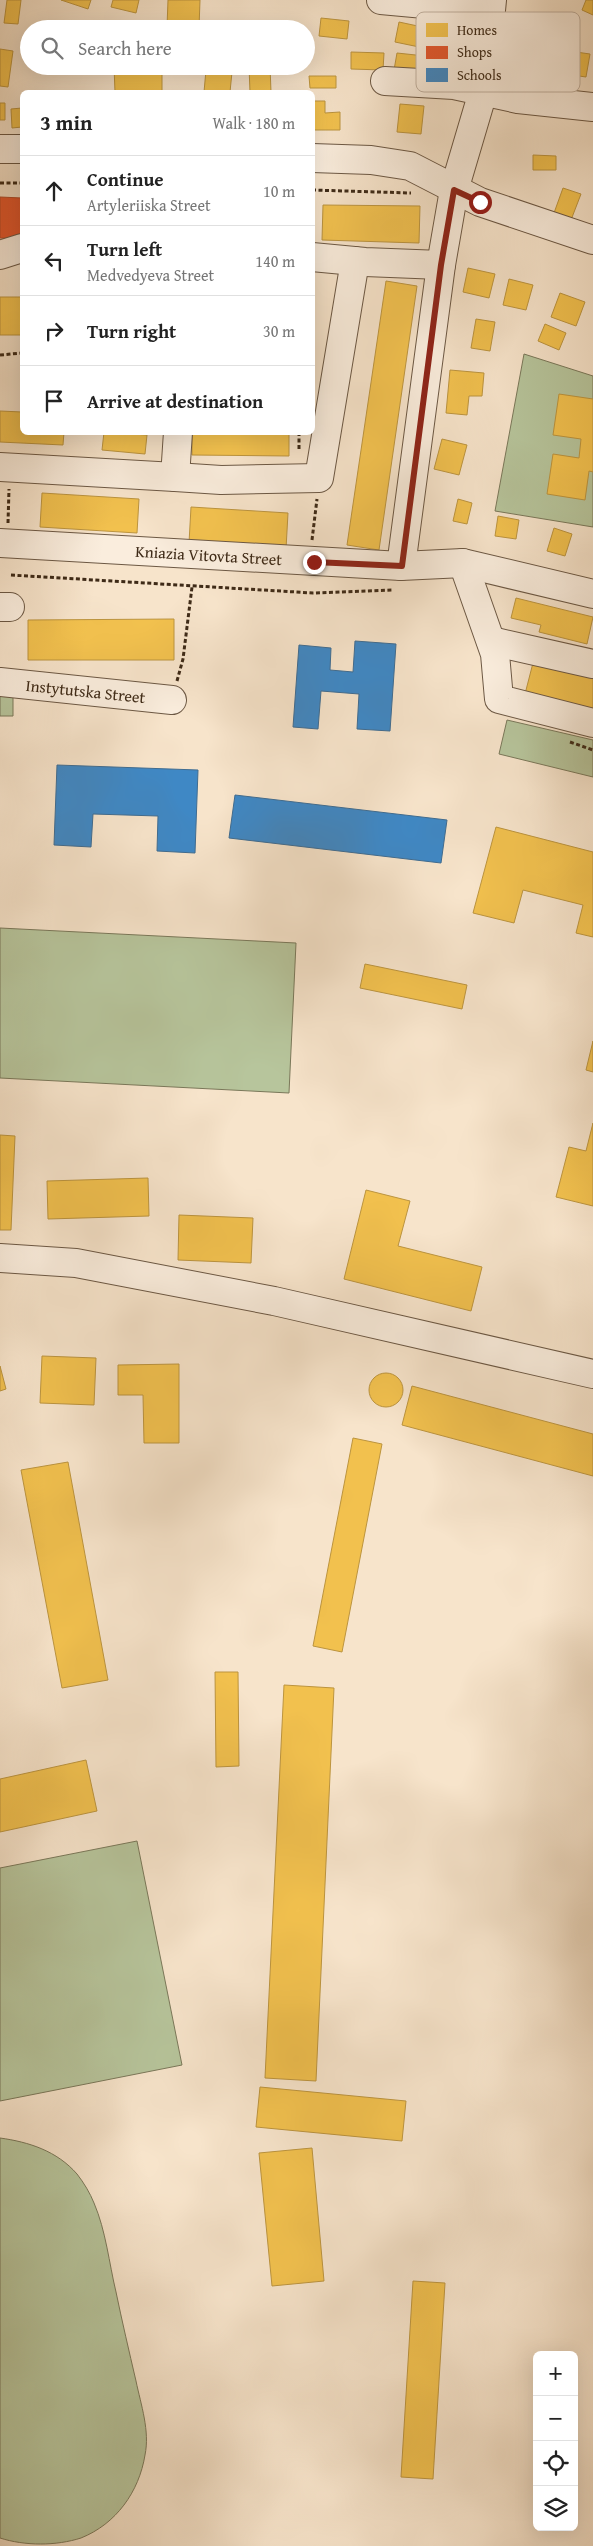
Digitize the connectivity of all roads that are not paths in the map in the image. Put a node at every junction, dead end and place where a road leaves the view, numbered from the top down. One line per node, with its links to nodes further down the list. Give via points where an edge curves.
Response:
1 (381, 0): 2 (street)
2 (491, 5)
3 (385, 81): 4 (street)
4 (416, 83)
5 (483, 92): 6 (street); 10 (street)
6 (593, 107)
7 (0, 149): 8 (street)
8 (20, 149)
9 (315, 158): 10 (street, via 371,160 410,166)
10 (454, 190): 11 (street); 16 (street)
11 (593, 240)
12 (20, 249): 13 (street)
13 (0, 255)
14 (315, 257): 15 (street)
15 (355, 261): 16 (street); 17 (street)
16 (441, 265): 23 (street)
17 (322, 400): 20 (street, via 319,478 221,480)
18 (178, 435): 20 (street)
19 (5, 467): 20 (street)
20 (175, 477)
21 (4, 536): 23 (street, Kniazia Vitovta Street, via 310,562)
22 (463, 563): 23 (street, Kniazia Vitovta Street); 24 (street, Kniazia Vitovta Street); 25 (street)
23 (400, 578)
24 (593, 594)
25 (491, 642): 26 (street); 29 (street, via 499,699)
26 (593, 664)
27 (0, 682): 28 (street, Instytutska Street)
28 (172, 700)
29 (593, 723)
30 (0, 1258): 31 (street, via 76,1263 274,1301)
31 (593, 1374)

